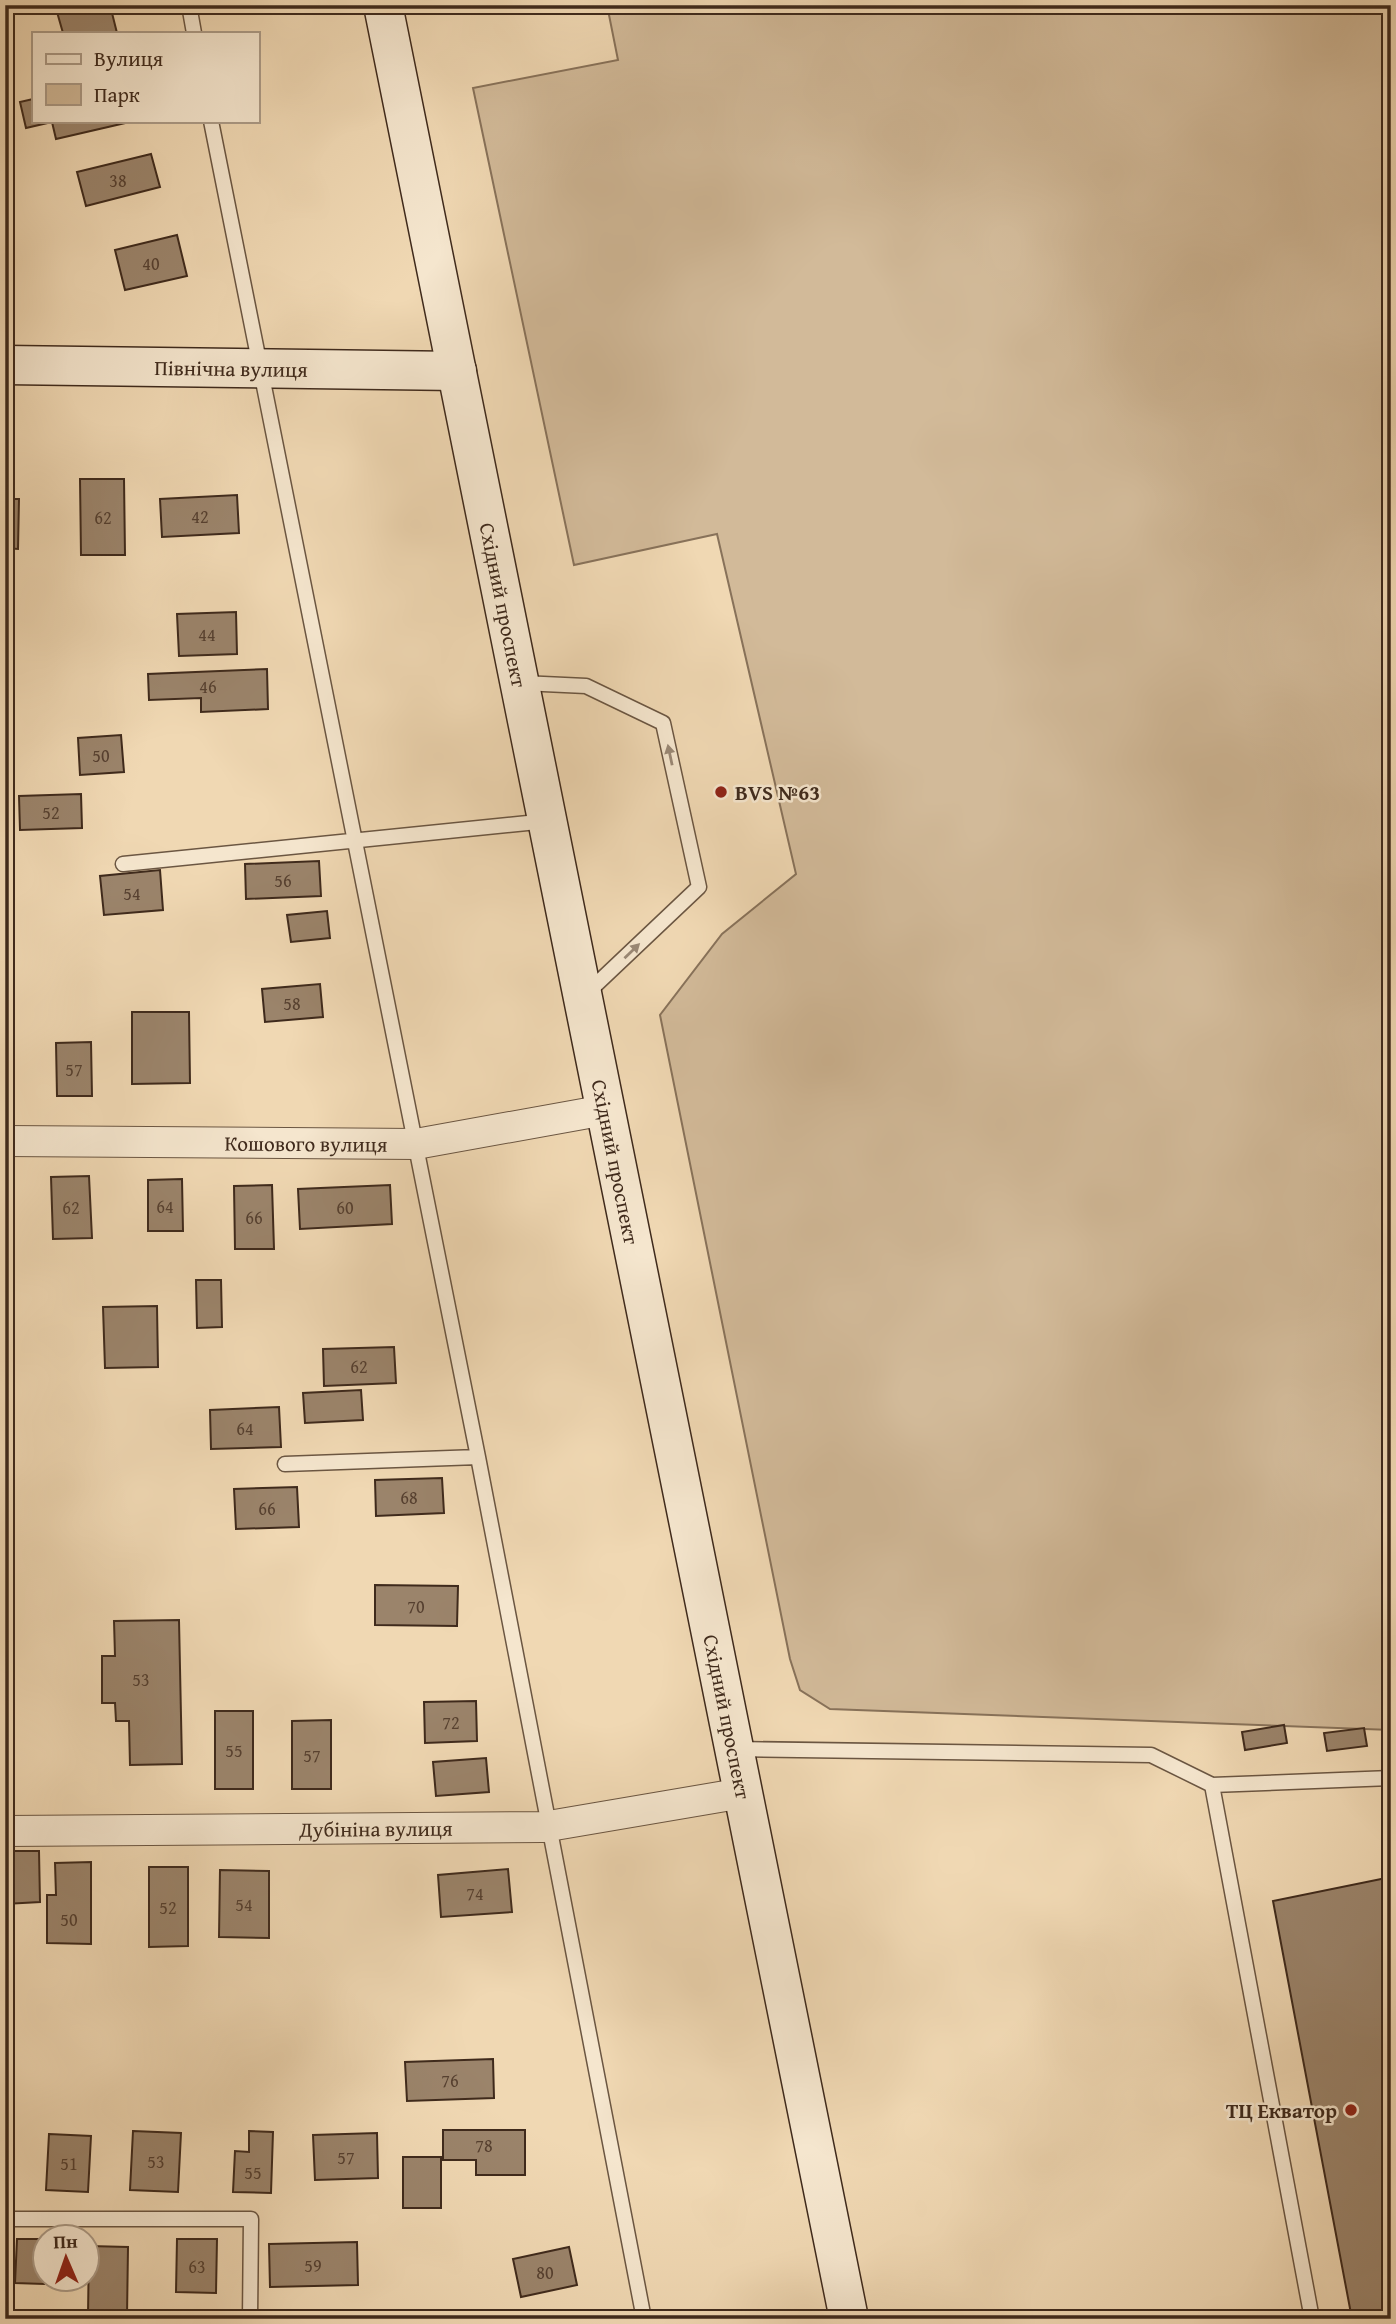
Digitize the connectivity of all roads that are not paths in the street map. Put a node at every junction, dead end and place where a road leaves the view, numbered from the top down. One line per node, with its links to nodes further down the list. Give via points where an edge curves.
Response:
1 (188, 5): 3 (lane)
2 (383, 5): 7 (main road, Східний проспект)
3 (194, 32)
4 (211, 122): 6 (lane)
5 (5, 365): 6 (main road, Північна вулиця)
6 (260, 367): 7 (main road, Північна вулиця); 10 (lane)
7 (457, 371): 8 (main road, Східний проспект)
8 (520, 682): 9 (main road, Східний проспект); 12 (lane, one-way to 8, via 699,887 663,723 586,686)
9 (547, 821): 10 (lane); 12 (main road, Східний проспект)
10 (355, 840): 11 (lane); 15 (lane)
11 (123, 864)
12 (583, 998): 13 (main road, Східний проспект)
13 (606, 1110): 15 (street, Кошового вулиця); 18 (main road, Східний проспект)
14 (5, 1140): 15 (street, Кошового вулиця)
15 (416, 1144): 16 (lane)
16 (478, 1457): 17 (lane); 22 (lane)
17 (285, 1464)
18 (734, 1749): 20 (lane, via 1151,1755); 21 (main road, Східний проспект)
19 (1391, 1778): 20 (lane)
20 (1212, 1784): 28 (lane)
21 (743, 1793): 22 (street, Дубініна вулиця); 27 (main road, Східний проспект)
22 (551, 1825): 23 (street, Дубініна вулиця); 26 (lane)
23 (5, 1831)
24 (5, 2219): 25 (lane, via 251,2219)
25 (250, 2319)
26 (644, 2319)
27 (849, 2319)
28 (1312, 2319)

